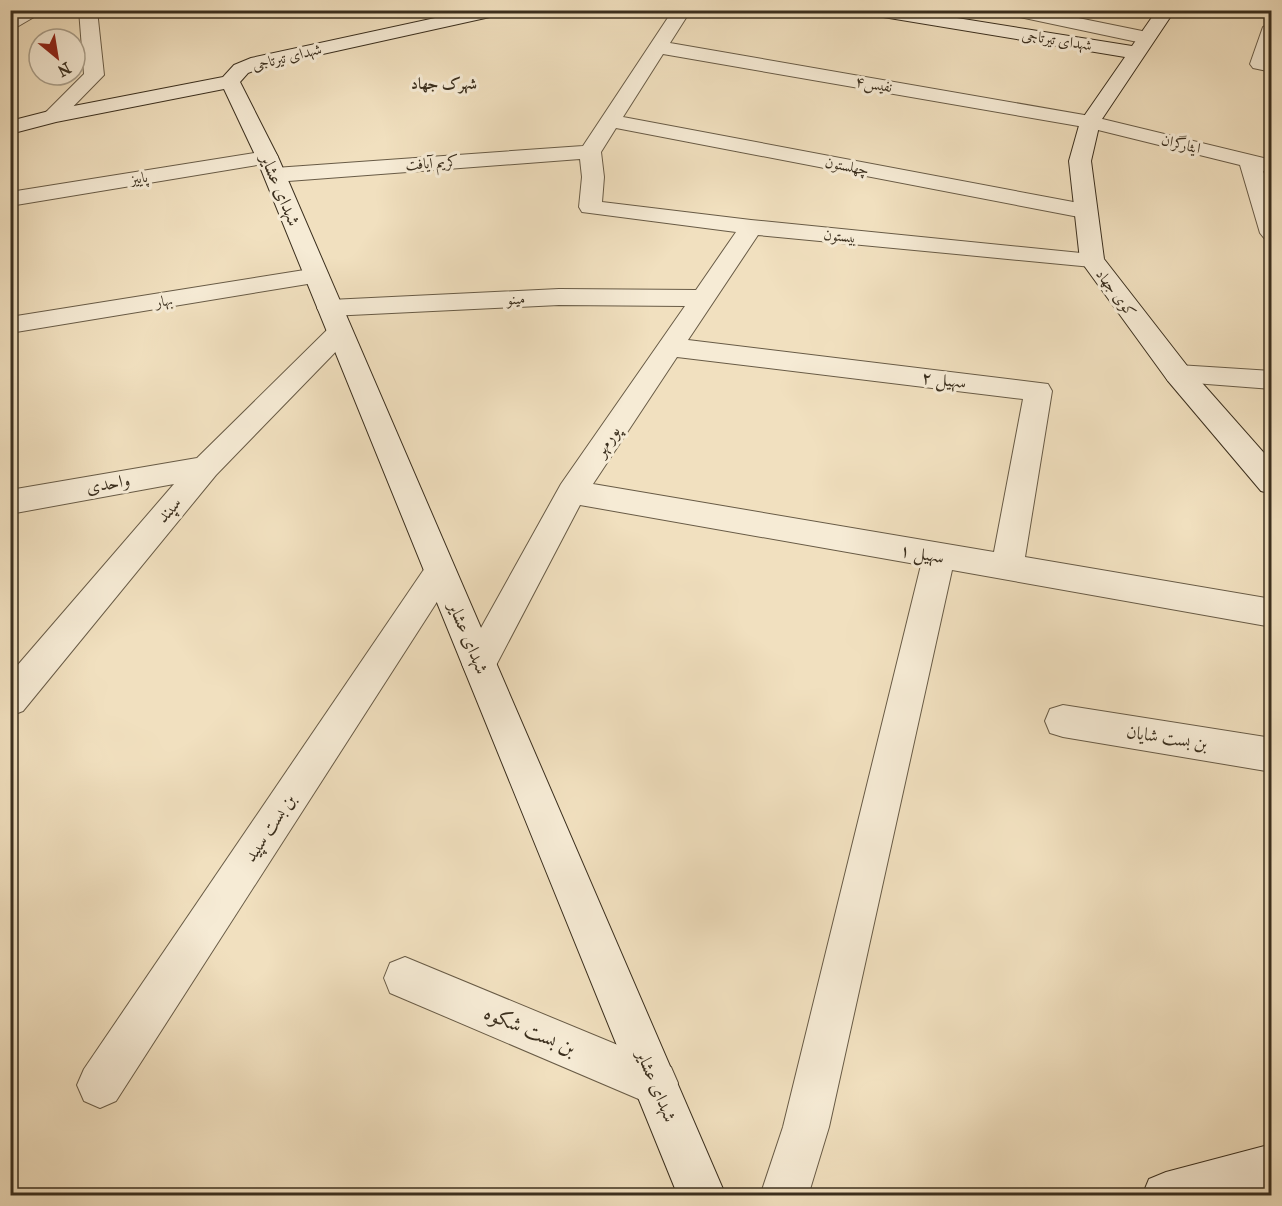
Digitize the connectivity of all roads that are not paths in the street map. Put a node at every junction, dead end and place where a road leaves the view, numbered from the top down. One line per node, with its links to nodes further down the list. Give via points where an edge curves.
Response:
1 (37, 10): 8 (street)
2 (87, 10): 14 (street, via 94,75)
3 (499, 10): 13 (street, شهدای تیرتاجی, via 258,62 241,69)
4 (682, 10): 11 (street)
5 (870, 10): 10 (street, شهدای تیرتاجی)
6 (1010, 10): 10 (street)
7 (1166, 10): 10 (street, کوی جهاد)
8 (10, 26)
9 (1272, 27): 12 (street, via 1260,64)
10 (1142, 46): 16 (street, کوی جهاد)
11 (658, 47): 15 (street); 16 (street, نفیس۴)
12 (1272, 66)
13 (230, 82): 14 (street, شهدای تیرتاجی); 20 (street, شهدای عشایر)
14 (53, 116): 17 (street, شهدای تیرتاجی)
15 (610, 121): 18 (street); 23 (street, چهلستون)
16 (1090, 122): 19 (street, ایثارگران); 23 (street, کوی جهاد, via 1080,161)
17 (10, 128)
18 (590, 152): 20 (street, کریم آیافت); 24 (street, بیستون, via 590,207)
19 (1250, 161): 21 (street, ایثارگران); 25 (street)
20 (271, 166): 22 (street, پاییز); 27 (street, شهدای عشایر)
21 (1272, 167)
22 (10, 199)
23 (1083, 211): 26 (street, کوی جهاد)
24 (751, 227): 26 (street, بیستون); 28 (street, پورمهر)
25 (1272, 233)
26 (1092, 260): 32 (street, کوی جهاد)
27 (317, 276): 29 (street, شهدای عشایر); 30 (street, بهار)
28 (703, 298): 29 (street, مینو, via 559,297); 31 (street, پورمهر)
29 (335, 320): 34 (street, سپند); 40 (street, شهدای عشایر)
30 (10, 325)
31 (670, 347): 36 (street, پورمهر); 39 (street, سهیل ۲, via 1038,391)
32 (1178, 374): 33 (street); 35 (street, کوی جهاد)
33 (1272, 380)
34 (206, 467): 37 (street, واحدی); 43 (street, سپند)
35 (1272, 483)
36 (572, 492): 38 (street, سهیل ۱); 42 (street, پورمهر)
37 (10, 502)
38 (939, 557): 39 (street, سهیل ۱); 51 (street, via 806,1127)
39 (1007, 569): 41 (street, سهیل ۱)
40 (440, 571): 42 (street, شهدای عشایر); 48 (street, بن بست سپید)
41 (1272, 613)
42 (479, 664): 47 (street, شهدای عشایر)
43 (10, 700)
44 (1064, 721): 45 (street, بن بست شایان)
45 (1272, 755)
46 (405, 978): 47 (street, بن بست شکوه)
47 (655, 1083): 50 (street, شهدای عشایر)
48 (100, 1085)
49 (1269, 1178): 52 (street)
50 (702, 1196)
51 (784, 1196)
52 (1166, 1196)

